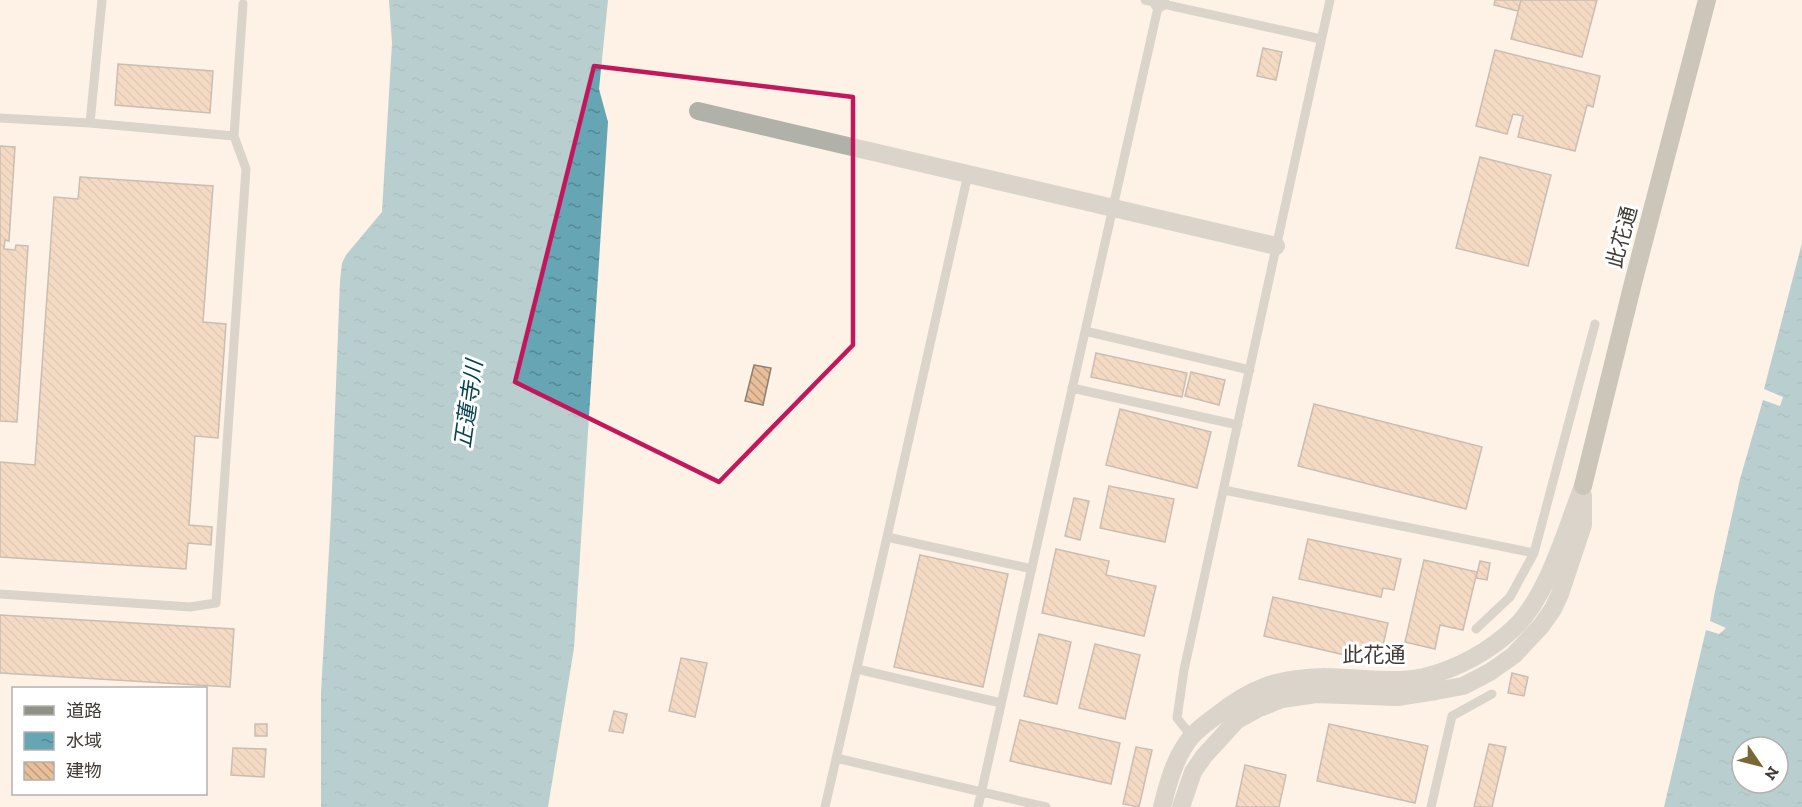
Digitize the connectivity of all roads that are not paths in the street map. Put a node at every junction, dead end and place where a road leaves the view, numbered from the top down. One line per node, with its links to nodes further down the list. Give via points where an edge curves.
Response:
1 (102, 0): 9 (lane)
2 (1330, 0): 6 (lane)
3 (1707, 0): 19 (street, 此花通)
4 (1155, 1): 6 (lane); 12 (lane)
5 (243, 4): 10 (lane)
6 (1321, 39): 13 (lane)
7 (698, 111): 11 (street)
8 (0, 118): 9 (lane)
9 (90, 123): 10 (lane)
10 (234, 136): 24 (lane, via 246,169 216,603 190,608)
11 (968, 174): 12 (street); 21 (lane)
12 (1113, 208): 13 (street); 15 (lane)
13 (1276, 246): 16 (lane)
14 (1595, 324): 22 (lane)
15 (1085, 331): 16 (lane); 17 (lane)
16 (1250, 370): 18 (lane)
17 (1072, 388): 18 (lane); 23 (lane)
18 (1238, 425): 20 (lane)
19 (1583, 486): 29 (street, 此花通, via 1556,558 1530,610 1492,646 1468,661 1424,677 1325,677 1256,688); 36 (street, 此花通, via 1583,525 1560,594 1541,626 1514,655 1463,686 1397,697 1316,694 1282,699 1257,709 1237,720 1204,756 1193,772)
20 (1224, 490): 22 (lane); 29 (lane, via 1184,669 1177,718)
21 (887, 537): 23 (lane); 26 (lane)
22 (1534, 553): 25 (lane, via 1510,597)
23 (1032, 569): 28 (lane)
24 (0, 594)
25 (1476, 629)
26 (857, 669): 28 (lane); 30 (lane)
27 (1492, 694): 37 (lane, via 1452,716)
28 (1001, 703): 31 (lane)
29 (1191, 736): 35 (street, 此花通, via 1172,770)
30 (836, 758): 31 (lane); 32 (lane)
31 (981, 792): 33 (lane); 34 (lane)
32 (825, 807)
33 (978, 807)
34 (1046, 807)
35 (1162, 807)
36 (1181, 807)
37 (1431, 807)

